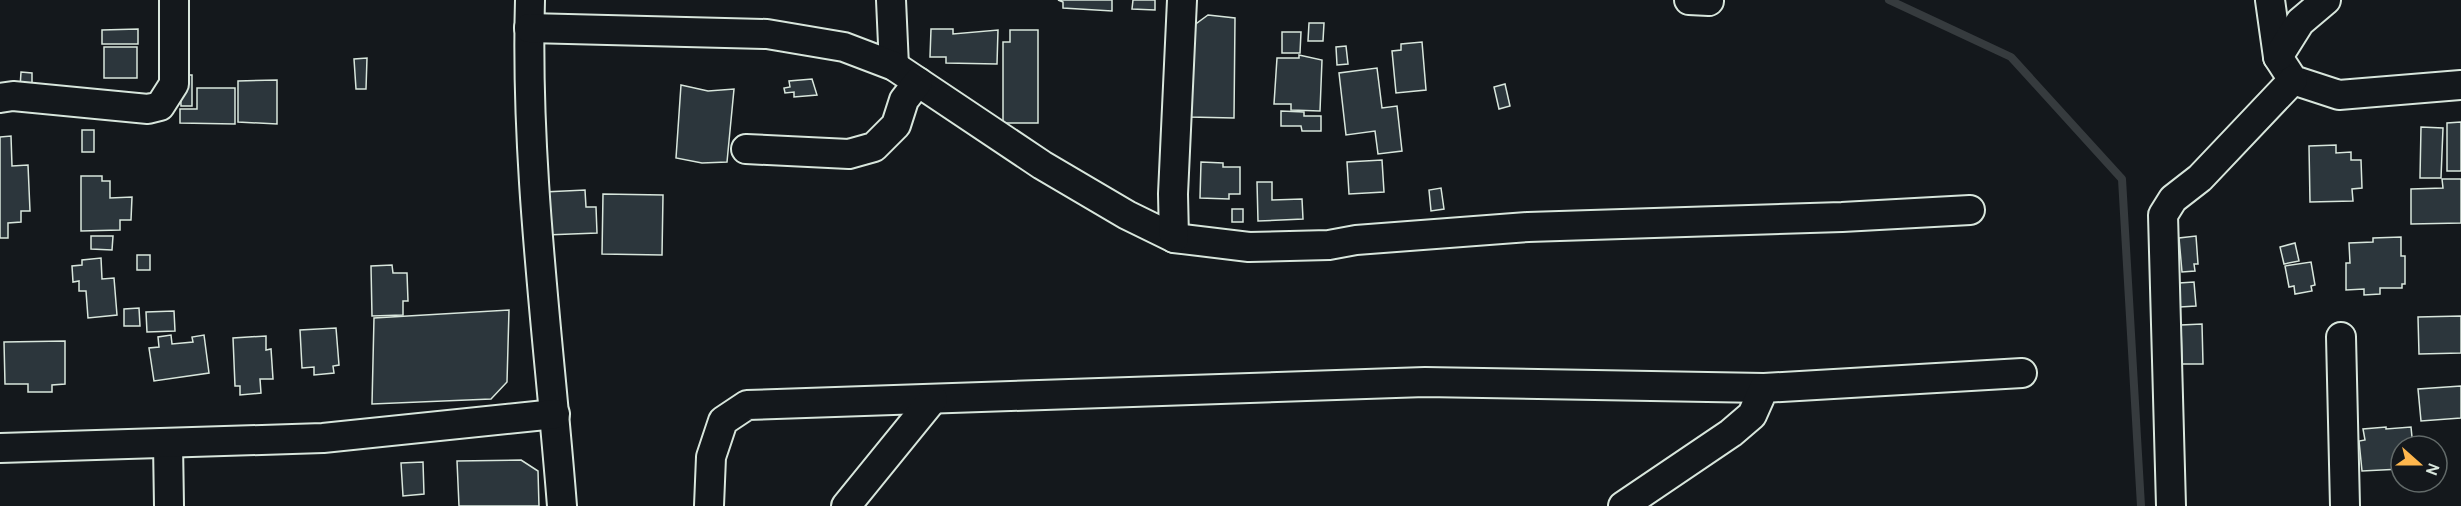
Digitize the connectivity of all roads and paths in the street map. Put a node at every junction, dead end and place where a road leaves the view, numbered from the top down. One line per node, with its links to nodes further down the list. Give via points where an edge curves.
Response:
1 (174, 0): 13 (street, via 174,84 160,106 148,109)
2 (530, 0): 7 (street)
3 (891, 0): 9 (street)
4 (1182, 0): 16 (street)
5 (2270, 0): 8 (street)
6 (2326, 0): 8 (street, via 2300,22)
7 (529, 28): 9 (street, via 767,33 844,47); 21 (street, via 543,306)
8 (2278, 57): 10 (street)
9 (894, 66): 11 (street)
10 (2294, 80): 12 (street, via 2339,95); 29 (street, via 2200,178 2173,199 2163,215)
11 (918, 82): 14 (street, via 904,100 896,125 874,147 849,154); 16 (street, via 1042,165)
12 (2461, 85)
13 (0, 98)
14 (746, 148)
15 (1970, 210): 16 (street, via 1528,227 1329,245 1249,247)
16 (1174, 238)
17 (2341, 337): 30 (street)
18 (2022, 373): 19 (street)
19 (1764, 388): 20 (street, via 1425,382); 28 (street, via 1752,415 1731,433)
20 (933, 399): 26 (street, via 747,405 723,421 711,457); 27 (street)
21 (555, 414): 22 (street, via 323,438); 25 (street)
22 (168, 444): 23 (street); 24 (street)
23 (0, 448)
24 (169, 506)
25 (562, 506)
26 (709, 506)
27 (846, 506)
28 (1623, 506)
29 (2171, 506)
30 (2345, 506)

